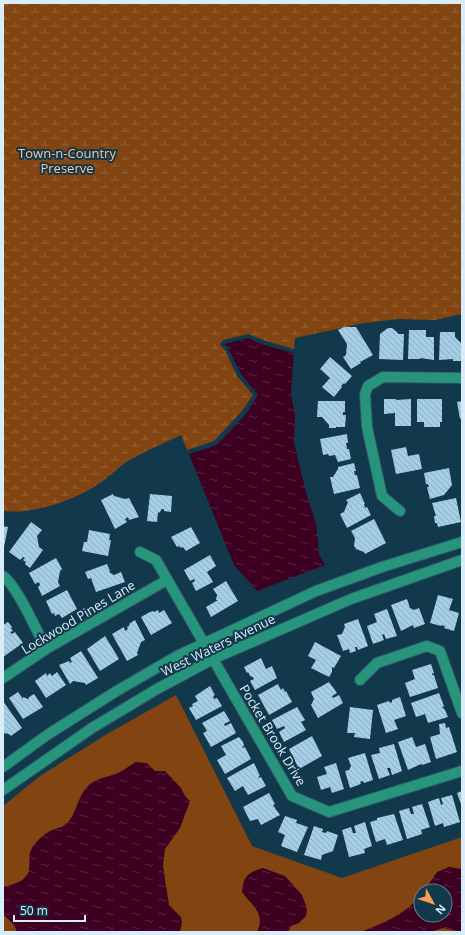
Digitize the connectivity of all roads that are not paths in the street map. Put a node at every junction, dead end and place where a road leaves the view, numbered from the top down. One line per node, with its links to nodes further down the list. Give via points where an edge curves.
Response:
1 (462, 378): 2 (street, via 383,377 368,386 365,394 367,426 382,496)
2 (400, 511)
3 (462, 542): 8 (street, West Waters Avenue, via 316,591)
4 (140, 552): 7 (street, Pocket Brook Drive, via 156,560)
5 (462, 560): 10 (street, West Waters Avenue, via 351,599)
6 (3, 576): 9 (street, via 17,593)
7 (167, 580): 8 (street, Pocket Brook Drive); 9 (street, Lockwood Pines Lane)
8 (204, 643): 10 (street, Pocket Brook Drive); 14 (street, West Waters Avenue, via 115,692)
9 (46, 649): 11 (street, Lockwood Pines Lane)
10 (213, 659): 15 (street, Pocket Brook Drive, via 292,796 330,812); 16 (street, West Waters Avenue, via 92,728)
11 (3, 678)
12 (360, 680): 13 (street, via 377,663 427,646 440,651)
13 (462, 713)
14 (3, 767)
15 (462, 771)
16 (3, 790)

